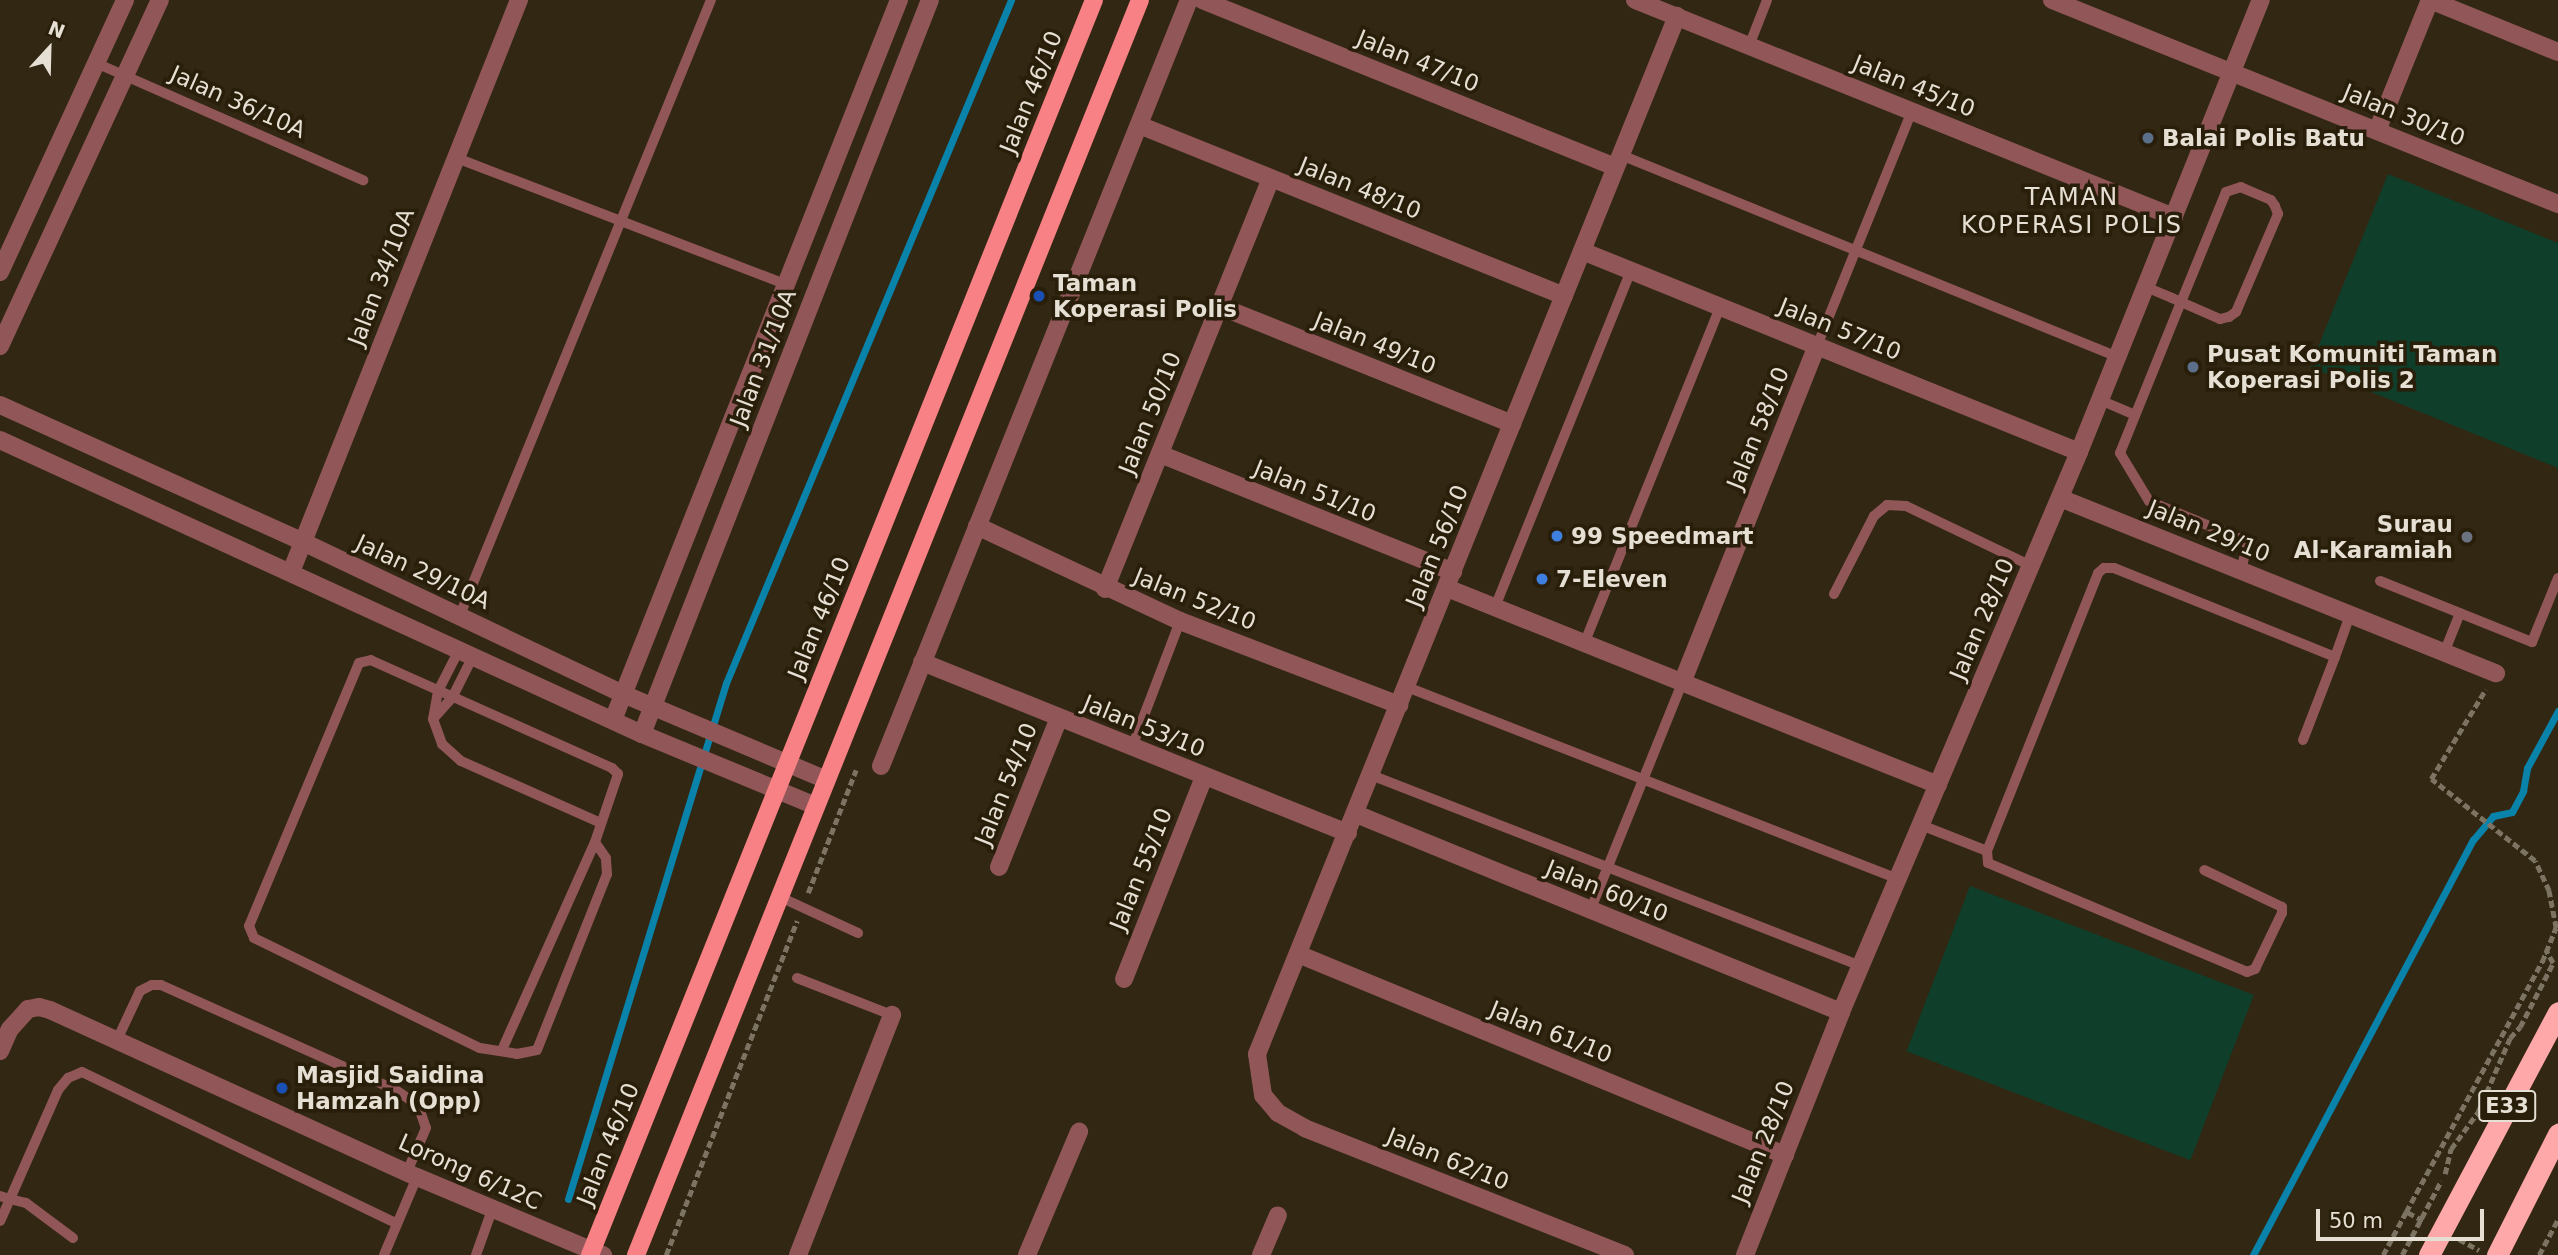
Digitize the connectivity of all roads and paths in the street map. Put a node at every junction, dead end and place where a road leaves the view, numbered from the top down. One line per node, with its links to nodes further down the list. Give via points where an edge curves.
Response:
1 (125, 0): 19 (street)
2 (160, 0): 21 (street)
3 (519, 0): 25 (street, Jalan 34/10A)
4 (711, 0): 31 (lane)
5 (899, 0): 36 (street, Jalan 31/10A)
6 (930, 0): 80 (street, Jalan 31/10A)
7 (1094, 0): 87 (main road, Jalan 46/10)
8 (1140, 0): 92 (main road)
9 (1189, 0): 23 (street)
10 (1202, 0): 26 (street, Jalan 47/10)
11 (1767, 0): 17 (lane)
12 (2052, 0): 20 (street, Jalan 30/10)
13 (2261, 0): 20 (street, Jalan 28/10)
14 (2430, 0): 18 (street); 24 (street)
15 (1640, 1): 16 (street, Jalan 45/10)
16 (1676, 16): 17 (street, Jalan 45/10); 26 (street, Jalan 56/10)
17 (1749, 46): 22 (street, Jalan 45/10)
18 (2558, 52)
19 (96, 63): 21 (lane, Jalan 36/10A); 35 (street)
20 (2232, 72): 24 (street, Jalan 30/10); 30 (street, Jalan 28/10)
21 (125, 76): 28 (lane, Jalan 36/10A); 42 (street)
22 (1912, 111): 30 (street, Jalan 45/10); 32 (lane)
23 (1139, 125): 27 (street, Jalan 48/10); 53 (street)
24 (2377, 131): 29 (street, Jalan 30/10)
25 (454, 157): 31 (lane); 54 (street, Jalan 34/10A)
26 (1619, 161): 32 (lane); 33 (street, Jalan 56/10)
27 (1271, 178): 38 (street, Jalan 48/10); 40 (street, Jalan 50/10)
28 (363, 180)
29 (2558, 204)
30 (2174, 217): 37 (street, Jalan 28/10)
31 (621, 220): 36 (lane); 65 (lane)
32 (1856, 250): 43 (lane); 44 (lane)
33 (1582, 251): 34 (street, Jalan 57/10); 38 (street, Jalan 56/10)
34 (1631, 271): 41 (street, Jalan 57/10); 63 (lane)
35 (0, 272)
36 (784, 284): 77 (street, Jalan 31/10A)
37 (2146, 287): 39 (lane); 44 (street, Jalan 28/10)
38 (1564, 296): 48 (street, Jalan 56/10)
39 (2181, 302): 39 (lane, via 2225,192 2241,187 2271,200 2278,214 2236,312 2220,319); 47 (lane)
40 (1219, 306): 48 (street, Jalan 49/10); 51 (street, Jalan 50/10)
41 (1720, 307): 43 (street, Jalan 57/10); 68 (lane)
42 (0, 346)
43 (1817, 346): 50 (street, Jalan 57/10); 74 (street, Jalan 58/10)
44 (2118, 357): 45 (street, Jalan 28/10)
45 (2100, 400): 47 (lane); 50 (street, Jalan 28/10)
46 (0, 405): 54 (street, Jalan 29/10A)
47 (2136, 415): 56 (lane, via 2120,453 2148,501 2248,542)
48 (1512, 424): 59 (street, Jalan 56/10)
49 (0, 440): 57 (street)
50 (2079, 452): 52 (street, Jalan 28/10)
51 (1160, 454): 59 (street, Jalan 51/10); 61 (street, Jalan 50/10)
52 (2060, 498): 55 (street, Jalan 28/10); 56 (street, Jalan 29/10)
53 (977, 526): 61 (street, Jalan 52/10); 72 (street)
54 (303, 542): 57 (street, Jalan 34/10A); 65 (street, Jalan 29/10A)
55 (2031, 566): 62 (lane, via 1906,506 1887,505 1874,516); 94 (street, Jalan 28/10)
56 (2241, 571): 66 (street, Jalan 29/10)
57 (291, 572): 69 (street)
58 (2558, 578): 64 (lane, via 2532,642)
59 (1450, 580): 63 (street); 75 (street, Jalan 56/10)
60 (2380, 581): 64 (lane)
61 (1105, 589): 67 (street, Jalan 52/10)
62 (1834, 594)
63 (1495, 607): 68 (street)
64 (2460, 613): 70 (lane)
65 (460, 615): 77 (street, Jalan 29/10A)
66 (2350, 615): 70 (street, Jalan 29/10); 71 (lane)
67 (1180, 621): 79 (street, Jalan 52/10); 86 (lane)
68 (1584, 643): 74 (street)
69 (466, 653): 76 (lane); 78 (lane); 83 (street)
70 (2444, 653): 73 (street, Jalan 29/10)
71 (2336, 657): 85 (lane); 102 (lane, via 2114,568 2104,568 2098,573)
72 (922, 662): 81 (street, Jalan 53/10); 88 (street)
73 (2496, 673): 111 (path, via 2431,779 2535,861 2549,891 2556,928)
74 (1682, 683): 93 (lane); 94 (street)
75 (1406, 687): 79 (street, Jalan 56/10); 93 (lane)
76 (438, 691): 78 (lane); 82 (lane); 120 (lane, via 371,660 359,663 249,926 254,938 480,1048)
77 (624, 694): 80 (street, Jalan 29/10A); 83 (street, Jalan 31/10A)
78 (452, 698): 82 (lane); 98 (lane, via 612,768 618,780)
79 (1399, 705): 90 (street, Jalan 56/10)
80 (653, 707): 84 (street, Jalan 31/10A); 87 (street, Jalan 29/10A)
81 (1059, 718): 86 (street, Jalan 53/10); 103 (street, Jalan 54/10)
82 (433, 719): 98 (lane, via 442,744 461,761)
83 (612, 720): 84 (street)
84 (642, 734): 95 (street)
85 (2303, 740)
86 (1132, 747): 91 (street, Jalan 53/10)
87 (788, 764): 92 (street, Jalan 29/10A); 95 (main road, Jalan 46/10)
88 (881, 766)
89 (856, 770): 108 (path)
90 (1371, 775): 97 (street, Jalan 56/10); 104 (lane)
91 (1204, 777): 100 (street, Jalan 53/10); 115 (street, Jalan 55/10)
92 (827, 780): 96 (main road)
93 (1642, 781): 104 (lane); 106 (lane)
94 (1938, 785): 99 (street, Jalan 28/10)
95 (777, 790): 96 (street); 137 (main road, Jalan 46/10)
96 (816, 806): 107 (main road)
97 (1356, 814): 100 (street, Jalan 56/10); 109 (street, Jalan 60/10)
98 (601, 822): 101 (lane)
99 (1921, 825): 102 (lane); 106 (street, Jalan 28/10)
100 (1348, 833): 112 (street, Jalan 56/10)
101 (595, 842): 120 (lane); 120 (lane, via 606,858 607,874 537,1050 517,1054)
102 (1987, 851): 105 (lane, via 1988,863 2247,972 2255,969 2282,907)
103 (999, 867)
104 (1608, 867): 109 (lane); 113 (lane)
105 (2204, 870)
106 (1898, 878): 113 (street, Jalan 28/10)
107 (780, 897): 108 (lane); 140 (main road)
108 (803, 907): 110 (lane); 141 (path)
109 (1590, 911): 116 (street, Jalan 60/10)
110 (858, 933)
111 (2546, 951): 129 (path); 148 (path, via 2553,963 2510,1038 2478,1112 2451,1149 2446,1172)
112 (1298, 954): 122 (street, Jalan 56/10, via 1257,1054); 125 (street, Jalan 61/10)
113 (1861, 966): 116 (street, Jalan 28/10)
114 (797, 978): 118 (lane)
115 (1124, 979)
116 (1842, 1012): 125 (street, Jalan 28/10)
117 (2558, 1012): 149 (highway, E33)
118 (892, 1015): 142 (street)
119 (117, 1040): 121 (street, Lorong 6/12C, via 39,1007 28,1009 10,1029); 126 (street, Lorong 6/12C); 126 (lane, via 139,991 161,985 394,1088 418,1105 426,1128)
120 (502, 1050)
121 (0, 1051)
122 (1263, 1095): 145 (street, Jalan 62/10, via 1278,1112 1304,1128)
123 (1079, 1132): 143 (street)
124 (2558, 1134): 151 (highway, E33)
125 (1785, 1155): 146 (street, Jalan 28/10)
126 (412, 1175): 128 (street, Lorong 6/12C); 133 (lane)
127 (5, 1198): 132 (lane); 133 (lane, via 58,1090 68,1078 82,1072); 136 (lane, via 26,1203)
128 (492, 1210): 137 (street, Lorong 6/12C); 139 (lane)
129 (2406, 1212): 134 (path); 147 (path)
130 (1278, 1215): 144 (street)
131 (2558, 1220): 152 (path)
132 (0, 1221)
133 (396, 1223): 138 (lane)
134 (2430, 1225)
135 (2454, 1237): 150 (path)
136 (74, 1238)
137 (595, 1253)
138 (384, 1255)
139 (476, 1255)
140 (636, 1255)
141 (666, 1255)
142 (798, 1255)
143 (1027, 1255)
144 (1261, 1255)
145 (1625, 1255)
146 (1745, 1255)
147 (2383, 1255)
148 (2402, 1255)
149 (2430, 1255)
150 (2489, 1255)
151 (2497, 1255)
152 (2539, 1255)

